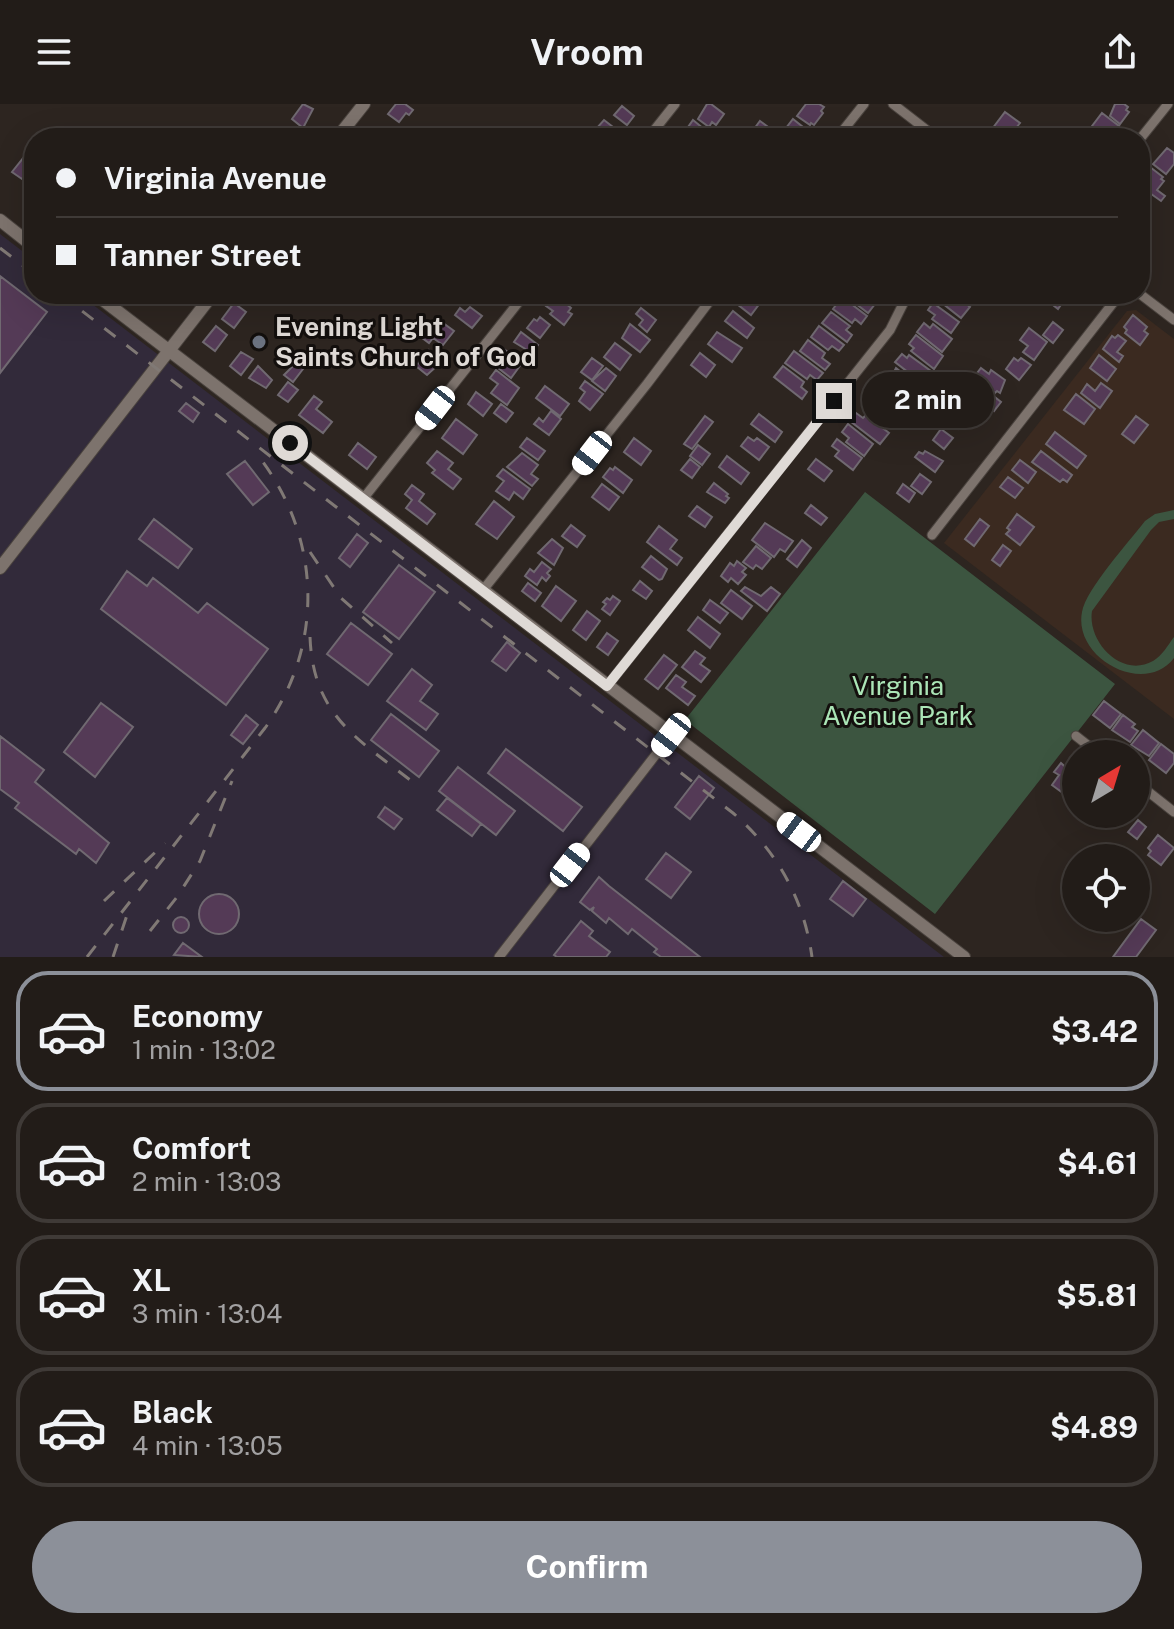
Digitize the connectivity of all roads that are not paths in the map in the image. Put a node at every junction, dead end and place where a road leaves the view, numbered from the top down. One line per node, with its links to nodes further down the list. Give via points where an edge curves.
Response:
1 (364, 104): 6 (street)
2 (675, 104): 7 (street)
3 (864, 104): 8 (street)
4 (893, 104): 9 (street)
5 (1168, 104): 10 (street)
6 (345, 128)
7 (656, 128)
8 (845, 128)
9 (924, 128)
10 (1149, 128)
11 (0, 220): 12 (street)
12 (24, 239)
13 (1150, 302): 20 (street)
14 (108, 304): 21 (street)
15 (205, 304): 21 (street)
16 (517, 304): 22 (street)
17 (707, 304): 25 (street)
18 (903, 304): 26 (street, via 890,330)
19 (1112, 304): 23 (street)
20 (1174, 320)
21 (168, 350): 22 (street); 24 (street)
22 (363, 499): 25 (street)
23 (932, 535)
24 (0, 568)
25 (483, 590): 26 (street)
26 (607, 686): 27 (street)
27 (671, 735): 32 (street); 33 (street)
28 (1076, 736): 29 (street)
29 (1081, 740)
30 (1150, 793): 31 (street)
31 (1174, 812)
32 (499, 957)
33 (964, 957)

